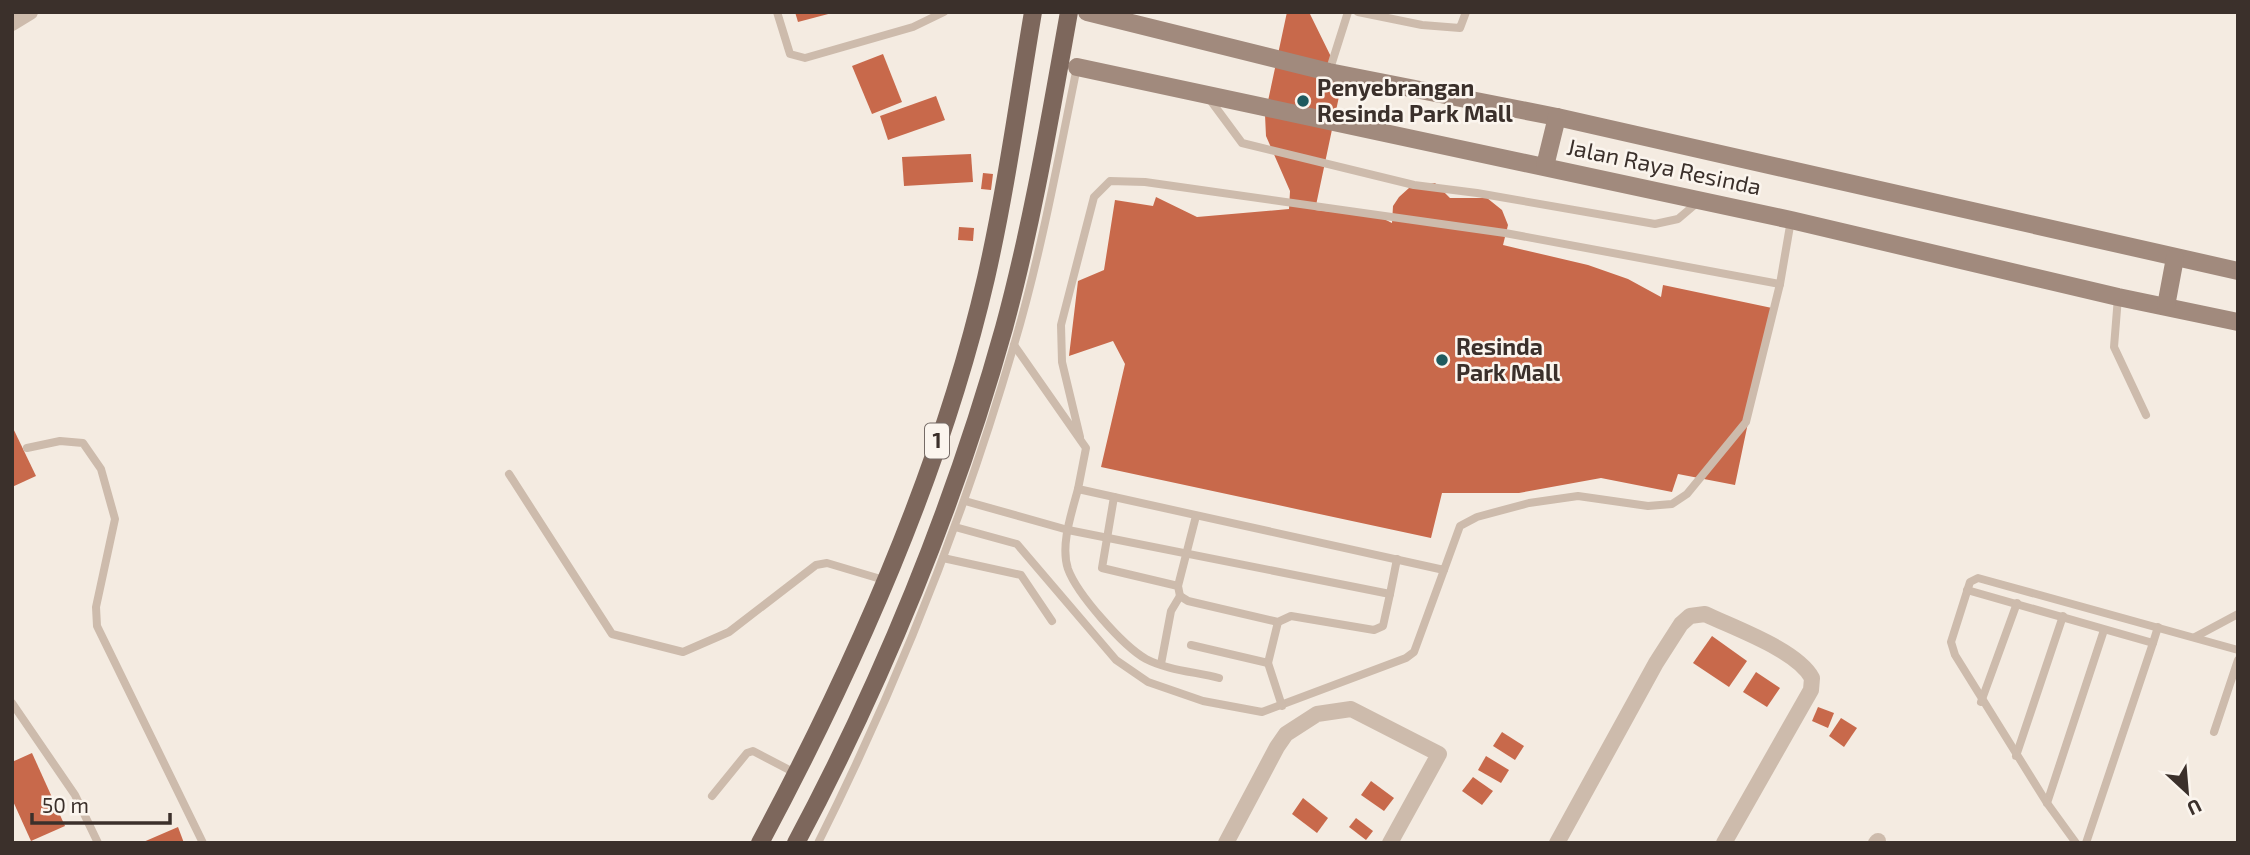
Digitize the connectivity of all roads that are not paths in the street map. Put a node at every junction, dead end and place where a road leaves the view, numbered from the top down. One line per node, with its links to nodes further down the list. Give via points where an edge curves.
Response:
1 (30, 12): 10 (street)
2 (776, 12): 3 (lane, via 790,54 805,58 913,27)
3 (944, 12)
4 (1033, 12): 40 (main road, 1, via 985,279 967,349 922,485)
5 (1069, 12): 71 (main road, 1, via 1018,271 949,500 929,555)
6 (1087, 12): 12 (street, Jalan Raya Resinda)
7 (1348, 12): 12 (lane)
8 (1358, 12): 9 (lane, via 1460,28)
9 (1466, 12)
10 (12, 23)
11 (1077, 66): 13 (street, Jalan Raya Resinda); 24 (lane)
12 (1329, 72): 14 (street, Jalan Raya Resinda)
13 (1205, 93): 15 (street, Jalan Raya Resinda); 16 (lane, via 1242,143 1414,185 1655,224 1678,219)
14 (1557, 117): 15 (street); 18 (street, Jalan Raya Resinda)
15 (1545, 166): 16 (street, Jalan Raya Resinda)
16 (1698, 202): 17 (street, Jalan Raya Resinda)
17 (1791, 220): 20 (lane); 21 (street, Jalan Raya Resinda)
18 (2175, 258): 19 (street, Jalan Raya Resinda); 22 (street)
19 (2238, 271)
20 (1780, 284): 26 (lane, via 1505,233 1145,182 1110,181 1094,197 1061,325 1062,362); 39 (lane, via 1746,422 1687,495 1672,504 1648,506 1578,496 1477,517 1460,526)
21 (2118, 297): 22 (street, Jalan Raya Resinda); 25 (lane, via 2114,347)
22 (2166, 306): 23 (street, Jalan Raya Resinda)
23 (2238, 322)
24 (1014, 345): 26 (lane); 31 (lane)
25 (2147, 415)
26 (1080, 437): 29 (lane, via 1086,448)
27 (27, 448): 69 (lane, via 60,441 83,443 101,469 115,519 96,607 97,626)
28 (509, 474): 40 (lane, via 612,634 683,652 729,632 816,565 827,563)
29 (1078, 489): 30 (lane); 34 (lane)
30 (1114, 498): 32 (lane); 35 (lane)
31 (965, 501): 33 (lane); 34 (lane)
32 (1196, 516): 36 (lane); 38 (lane)
33 (955, 527): 37 (lane); 62 (lane, via 1021,547 1093,636 1116,660 1148,682 1203,701 1262,712)
34 (1068, 530): 35 (lane); 58 (lane, via 1068,568 1087,599 1121,640)
35 (1105, 538): 36 (lane); 41 (lane, via 1101,568)
36 (1186, 555): 41 (lane); 43 (lane)
37 (943, 558): 48 (lane, via 1021,575); 72 (lane, via 874,729)
38 (1397, 559): 39 (lane); 43 (lane)
39 (1444, 570): 62 (lane, via 1415,652)
40 (884, 580): 65 (main road, 1)
41 (1178, 586): 44 (lane)
42 (1967, 590): 45 (lane); 50 (lane, via 1978,578); 60 (lane, via 1951,642)
43 (1390, 594): 49 (lane, via 1383,626 1374,630 1291,616)
44 (1180, 596): 49 (lane); 58 (lane, via 1171,611)
45 (2017, 604): 47 (lane); 60 (lane)
46 (2238, 614): 52 (lane)
47 (2063, 616): 51 (lane); 64 (lane)
48 (1052, 621)
49 (1278, 622): 57 (lane)
50 (2158, 627): 52 (lane); 53 (lane)
51 (2104, 630): 53 (lane); 67 (lane)
52 (2195, 637): 55 (lane)
53 (2152, 643): 78 (lane)
54 (1192, 645): 57 (lane)
55 (2238, 650)
56 (2238, 660): 63 (lane)
57 (1268, 663): 62 (lane)
58 (1161, 664): 59 (lane)
59 (1220, 678)
60 (1982, 702): 64 (lane)
61 (12, 704): 68 (lane, via 75,795)
62 (1282, 706)
63 (2214, 732)
64 (2016, 756): 67 (lane)
65 (797, 774): 66 (lane, via 753,751); 70 (main road, 1)
66 (712, 796)
67 (2047, 803): 77 (lane)
68 (98, 843)
69 (203, 843)
70 (760, 843)
71 (796, 843)
72 (818, 843)
73 (1226, 843): 74 (street, via 1286,734 1317,714 1351,709 1439,754)
74 (1390, 843)
75 (1557, 843): 76 (street, via 1656,663 1681,624 1696,614 1759,639 1794,659 1812,678 1811,690)
76 (1724, 843)
77 (2076, 843)
78 (2086, 843)

